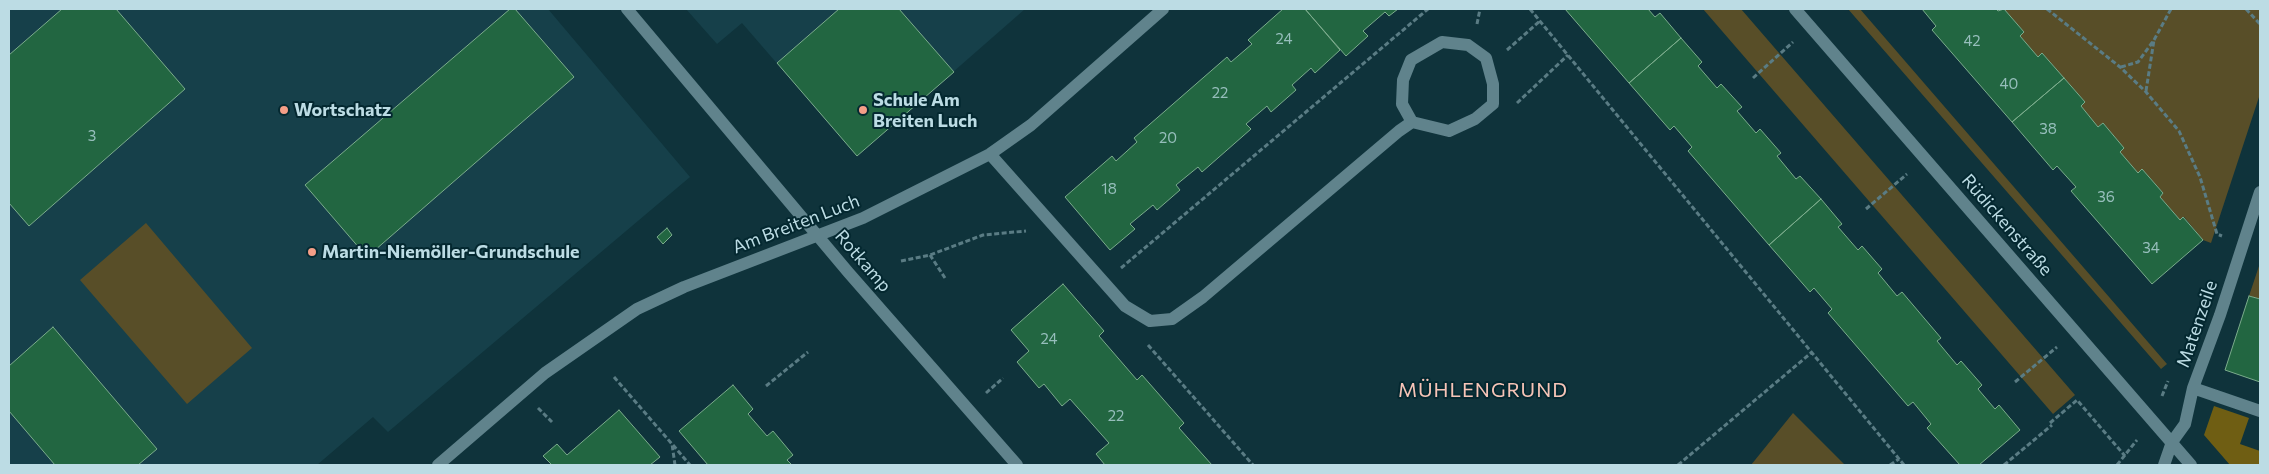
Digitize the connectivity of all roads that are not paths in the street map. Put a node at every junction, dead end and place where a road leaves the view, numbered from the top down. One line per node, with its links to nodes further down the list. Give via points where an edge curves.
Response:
1 (627, 9): 7 (street, Rotkamp)
2 (1164, 9): 5 (street, Am Breiten Luch, via 1031,125)
3 (1795, 9): 10 (street, Rüdickenstraße)
4 (1412, 122): 4 (street, via 1449,131 1474,119 1493,104 1493,84 1486,58 1468,45 1442,42 1411,60 1403,80 1402,104); 5 (street, via 1203,297 1172,319 1150,321 1125,306)
5 (990, 154): 7 (street, Am Breiten Luch, via 864,218)
6 (2260, 192): 8 (street, Matenzeile)
7 (817, 234): 11 (street, Am Breiten Luch, via 637,309 545,372); 12 (street, Rotkamp)
8 (2193, 388): 9 (street); 10 (street, Matenzeile, via 2185,424)
9 (2260, 411)
10 (2172, 442): 13 (street, Matenzeile); 14 (street, Rüdickenstraße)
11 (438, 465)
12 (1017, 465)
13 (2164, 465)
14 (2191, 465)

